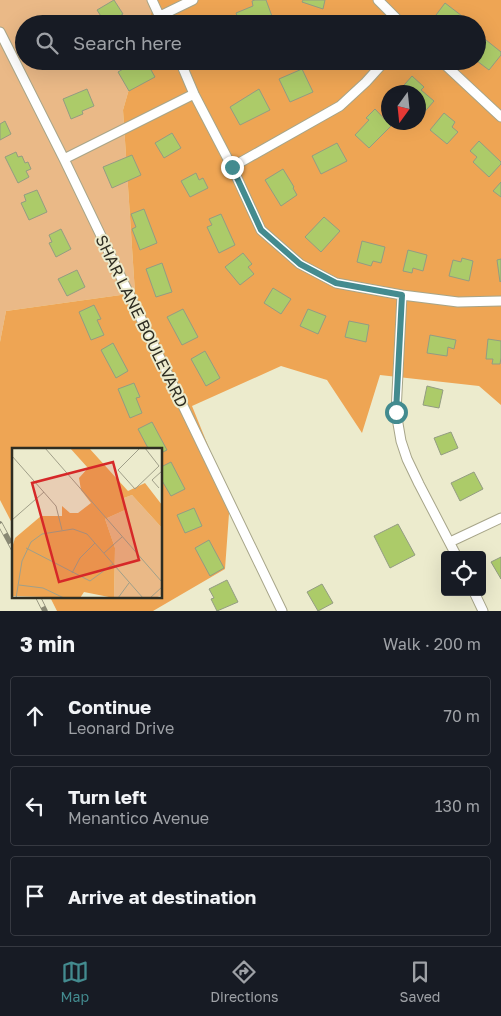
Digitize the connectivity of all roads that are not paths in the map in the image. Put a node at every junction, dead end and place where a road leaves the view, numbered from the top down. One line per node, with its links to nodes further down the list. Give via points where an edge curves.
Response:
1 (152, 0): 4 (street)
2 (193, 0): 5 (street)
3 (378, 0): 6 (street)
4 (160, 15)
5 (170, 15)
6 (393, 15)
7 (0, 32): 8 (street, SHAR LANE BOULEVARD)
8 (15, 62)
9 (19, 70): 15 (street, SHAR LANE BOULEVARD)
10 (184, 70): 13 (street)
11 (377, 70): 16 (street, via 340,106)
12 (451, 70): 14 (street)
13 (194, 94): 15 (street); 16 (street)
14 (501, 117)
15 (64, 160): 23 (street, SHAR LANE BOULEVARD)
16 (232, 167): 17 (street, via 261,230 300,264 336,283)
17 (402, 295): 18 (street, via 458,302); 20 (street, via 396,412 401,441 419,484)
18 (501, 301)
19 (501, 518): 20 (street)
20 (450, 542): 21 (street)
21 (454, 551)
22 (476, 596): 24 (street)
23 (282, 611)
24 (483, 611)

